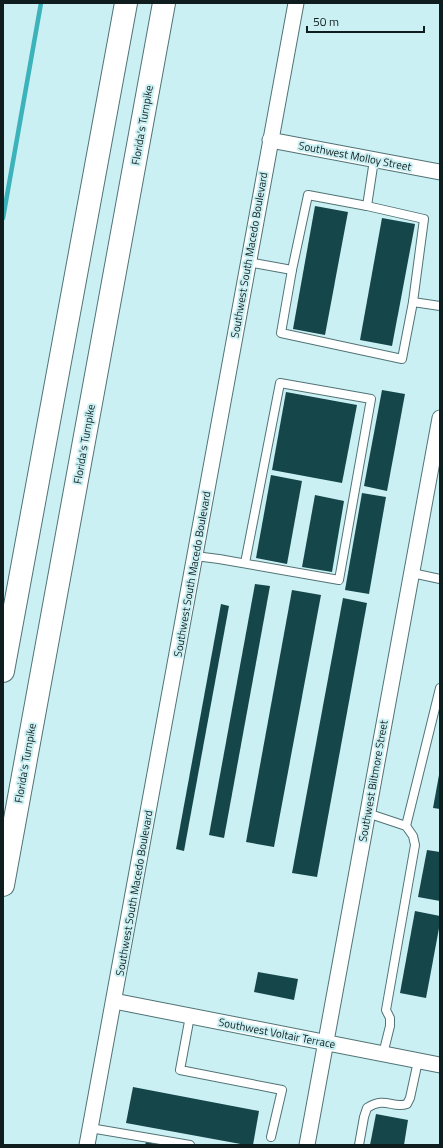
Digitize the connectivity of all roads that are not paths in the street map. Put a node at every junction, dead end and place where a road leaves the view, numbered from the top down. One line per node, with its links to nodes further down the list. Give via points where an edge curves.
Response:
1 (126, 3): 17 (highway)
2 (164, 3): 21 (highway, Florida's Turnpike)
3 (296, 3): 4 (street, Southwest South Macedo Boulevard)
4 (270, 140): 5 (street, Southwest Molloy Street); 8 (street, Southwest South Macedo Boulevard)
5 (374, 160): 6 (street, Southwest Molloy Street); 7 (lane)
6 (440, 172)
7 (366, 206): 9 (lane, via 308,195); 10 (lane, via 424,219)
8 (248, 262): 9 (lane); 13 (street, Southwest South Macedo Boulevard)
9 (292, 270): 10 (lane, via 281,333 402,359)
10 (413, 302): 11 (lane)
11 (440, 306)
12 (440, 418): 15 (street, Southwest Biltmore Street)
13 (195, 556): 14 (lane); 22 (street, Southwest South Macedo Boulevard)
14 (245, 564): 14 (lane, via 339,580 372,399 280,383)
15 (412, 573): 16 (lane); 19 (street, Southwest Biltmore Street)
16 (440, 579)
17 (3, 671)
18 (440, 688): 20 (lane)
19 (367, 813): 20 (lane); 24 (street, Southwest Biltmore Street)
20 (406, 826): 25 (lane, via 413,836 415,845 386,1010 390,1026)
21 (3, 885)
22 (114, 1001): 23 (street, Southwest Voltair Terrace); 28 (street, Southwest South Macedo Boulevard)
23 (190, 1016): 24 (street, Southwest Voltair Terrace); 30 (lane, via 180,1070 282,1090)
24 (326, 1043): 25 (street, Southwest Voltair Terrace); 34 (street, Southwest Biltmore Street)
25 (383, 1054): 26 (street, Southwest Voltair Terrace)
26 (418, 1061): 27 (street, Southwest Voltair Terrace); 35 (lane, via 407,1104 380,1102 367,1108)
27 (440, 1065)
28 (90, 1128): 29 (lane); 31 (street, Southwest South Macedo Boulevard)
29 (135, 1136): 32 (lane); 33 (lane)
30 (271, 1137)
31 (87, 1145)
32 (134, 1145)
33 (190, 1145)
34 (307, 1145)
35 (359, 1145)

